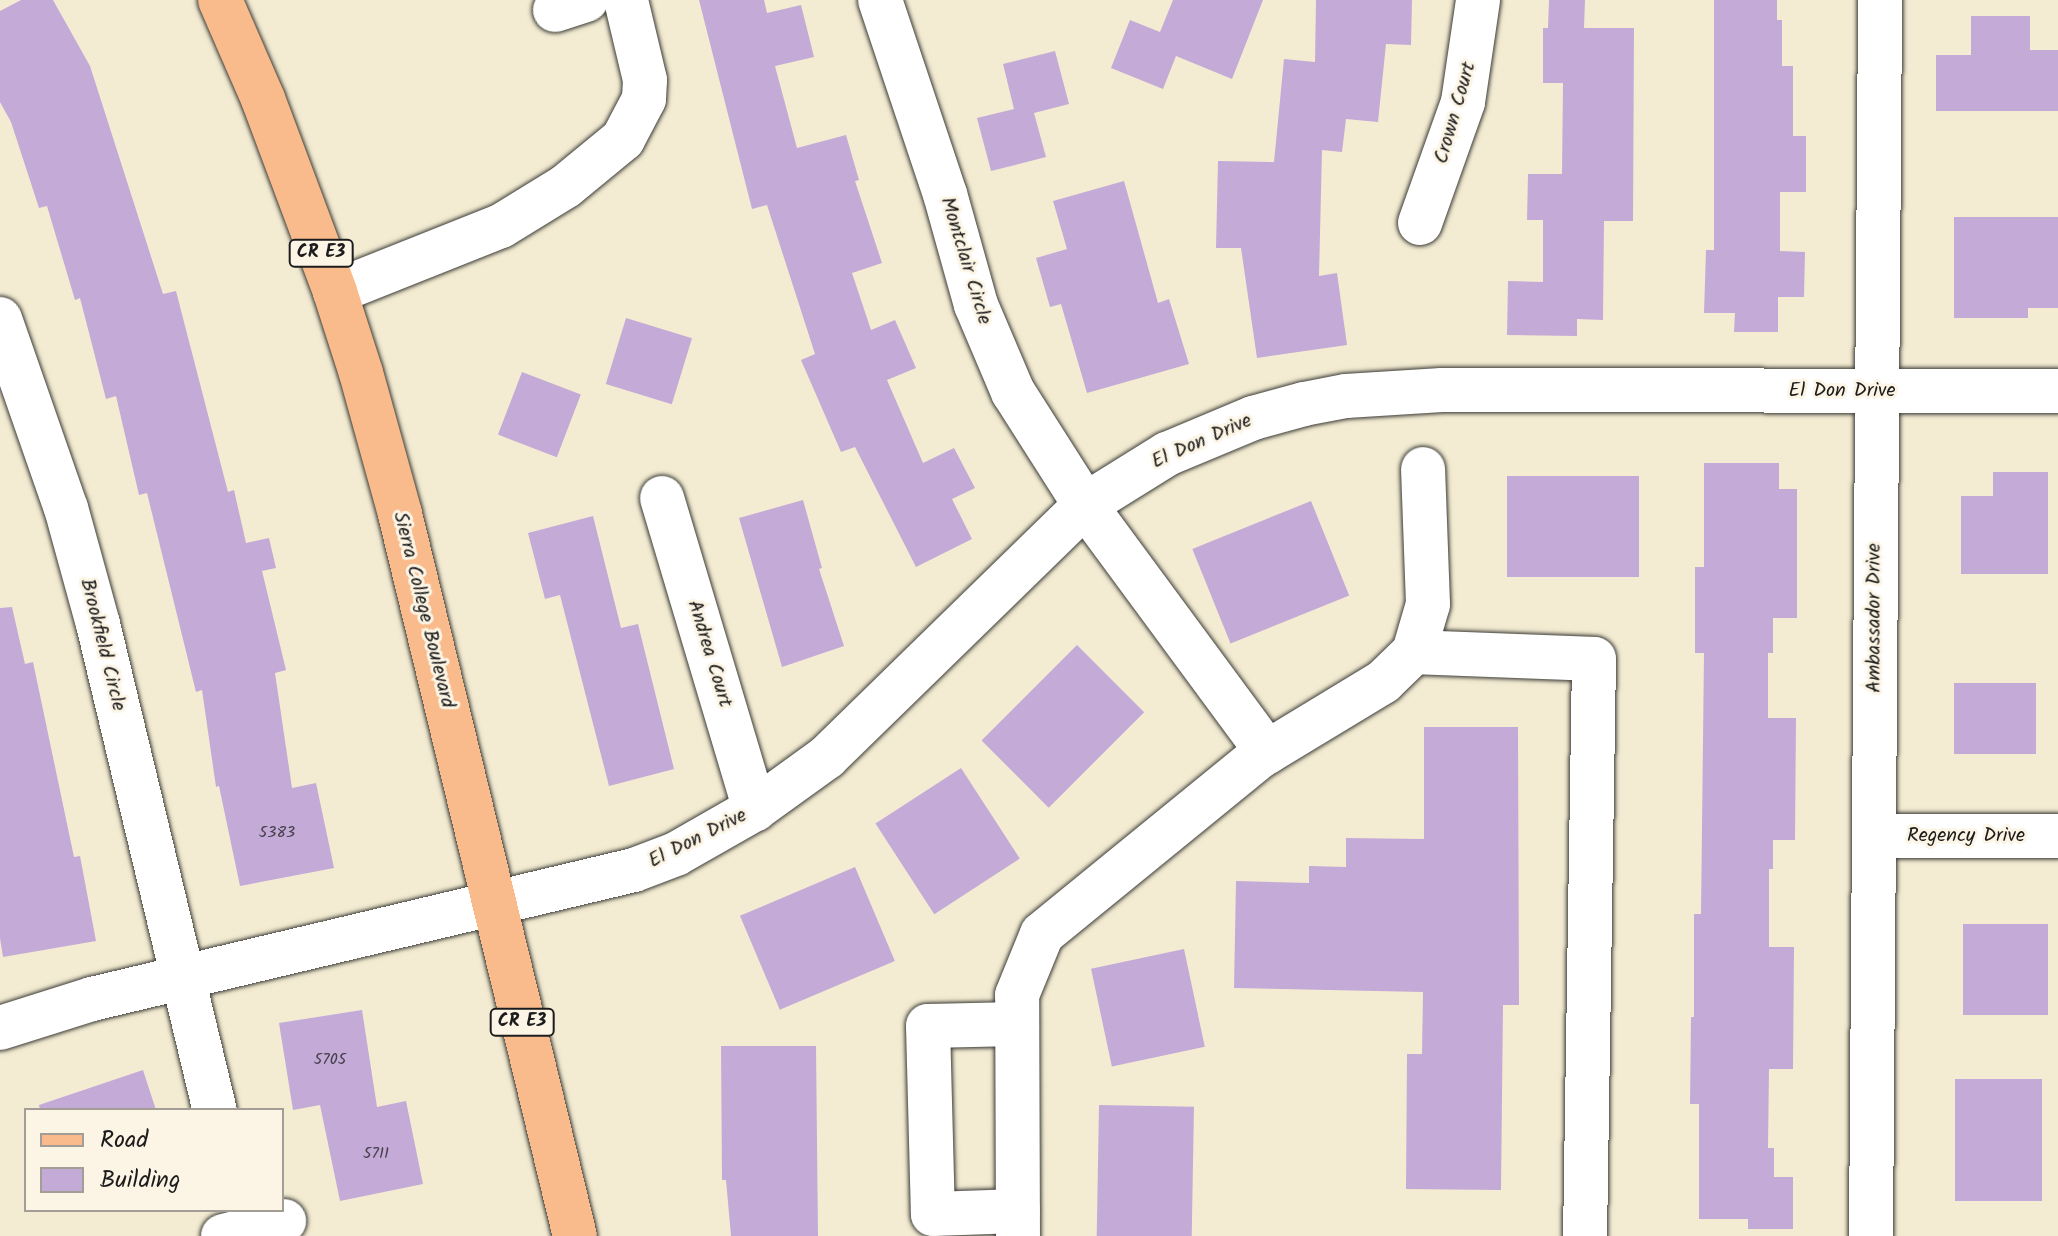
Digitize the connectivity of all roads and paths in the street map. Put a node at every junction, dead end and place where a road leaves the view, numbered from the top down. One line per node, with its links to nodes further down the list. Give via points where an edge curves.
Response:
1 (220, 0): 7 (main road, Sierra College Boulevard / CR E3)
2 (626, 0): 7 (street, via 645,80 644,99 623,139 566,186 501,226)
3 (1478, 0): 6 (street, Crown Court, via 1463,102)
4 (1880, 0): 9 (street, Ambassador Drive)
5 (888, 2): 13 (street, Montclair Circle, via 992,348 1035,430)
6 (1420, 223)
7 (335, 292): 19 (main road, Sierra College Boulevard / CR E3, via 400,514)
8 (0, 319): 20 (street, Brookfield Circle, via 66,508)
9 (1877, 390): 10 (street, El Don Drive); 13 (street, El Don Drive, via 1442,390 1346,396 1304,404 1208,436 1167,454); 17 (street, Ambassador Drive)
10 (2058, 391)
11 (1423, 469): 14 (street, via 1428,604)
12 (662, 498): 16 (street, Andrea Court)
13 (1085, 505): 15 (street, Montclair Circle); 16 (street, El Don Drive, via 859,728 793,785)
14 (1414, 652): 15 (street, via 1383,682); 26 (street, via 1594,659)
15 (1267, 752): 21 (street, via 1042,934 1017,995)
16 (755, 809): 19 (street, El Don Drive, via 676,854 634,870)
17 (1874, 836): 18 (street, Regency Drive); 27 (street, Ambassador Drive)
18 (2058, 836)
19 (493, 904): 20 (street); 25 (main road, Sierra College Boulevard / CR E3)
20 (183, 977): 22 (street); 23 (street, Brookfield Circle)
21 (1017, 1024): 24 (street); 24 (street, via 928,1026 933,1214)
22 (0, 1028)
23 (215, 1108)
24 (1018, 1224)
25 (575, 1236)
26 (1585, 1236)
27 (1871, 1236)

